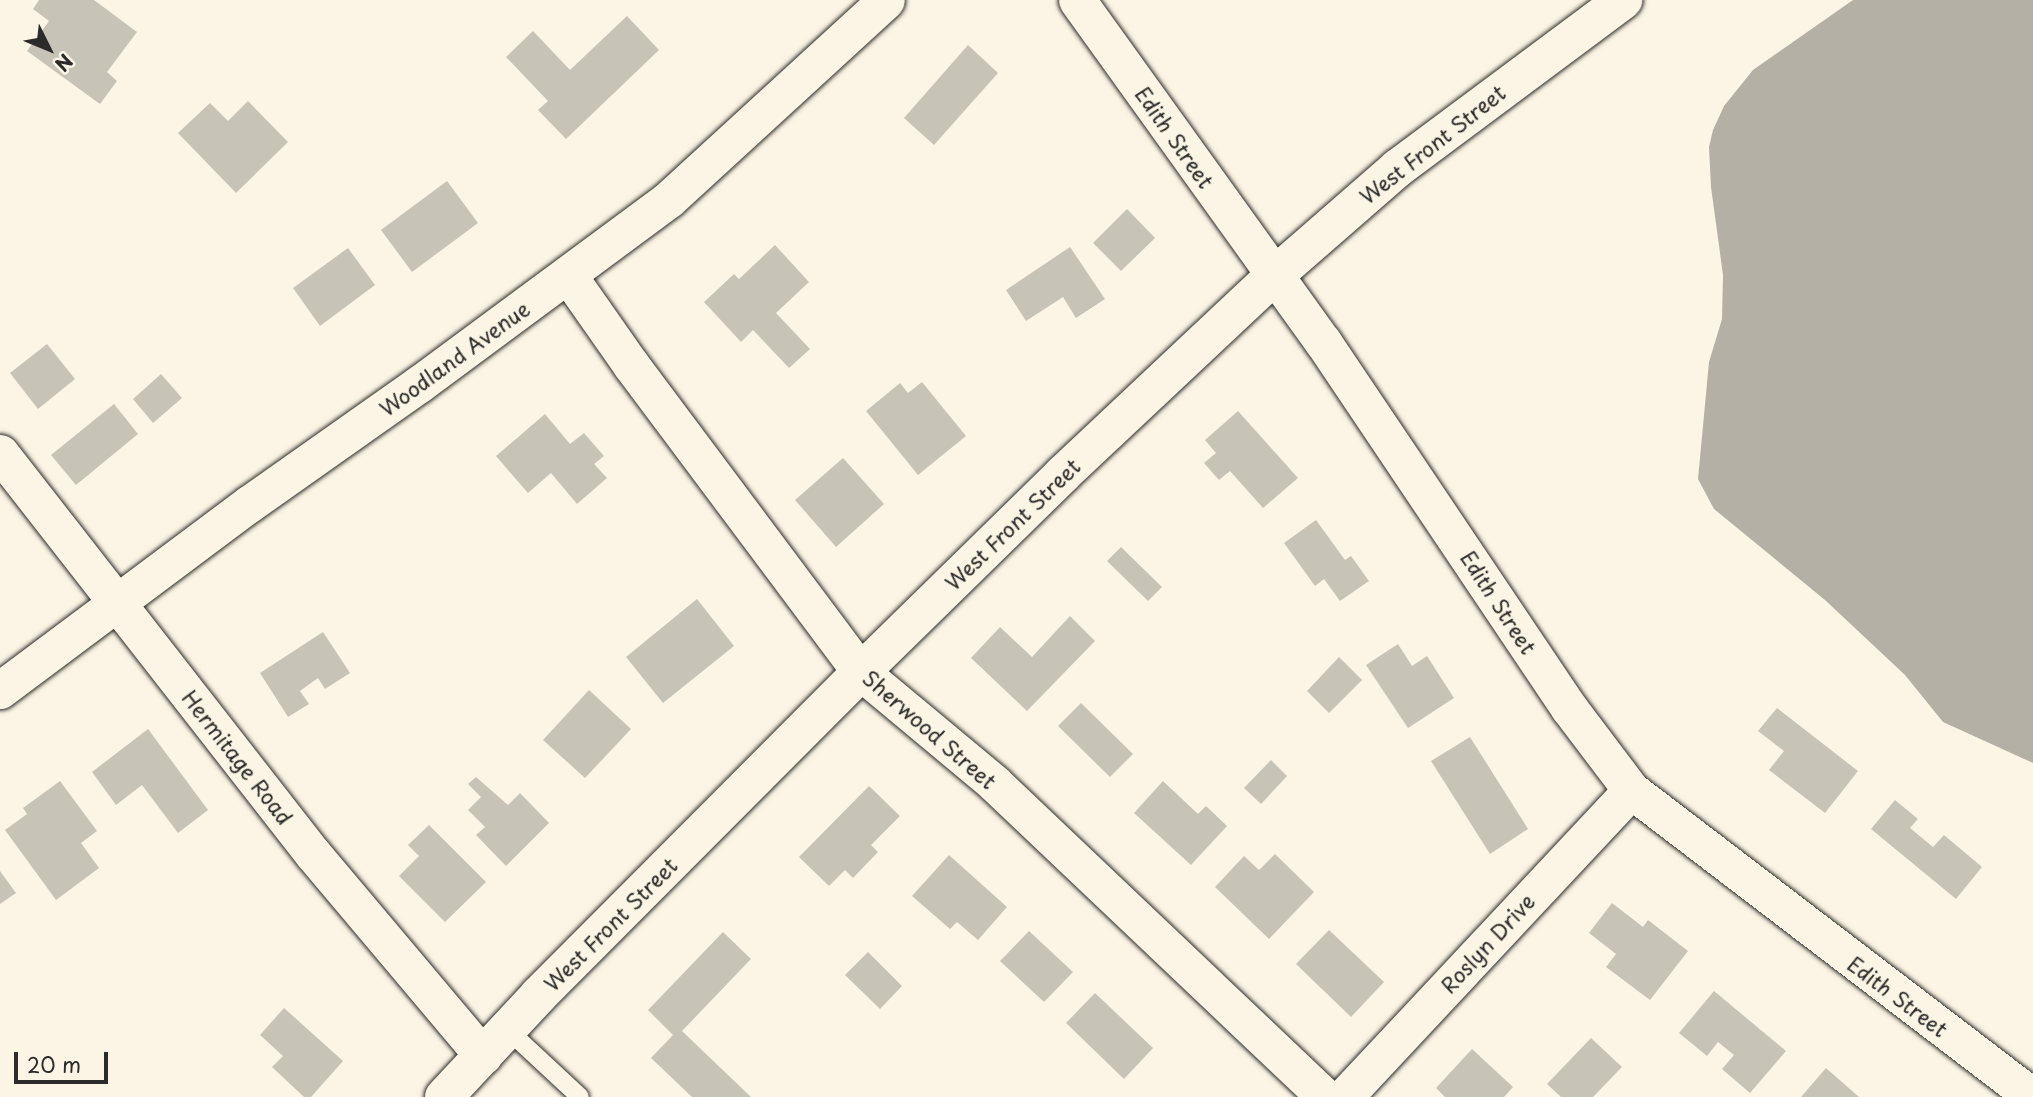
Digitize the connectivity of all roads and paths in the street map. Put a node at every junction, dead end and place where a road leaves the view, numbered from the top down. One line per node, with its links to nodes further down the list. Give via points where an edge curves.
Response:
1 (886, 0): 4 (street, Woodland Avenue, via 669,199)
2 (1077, 0): 5 (street, Edith Street)
3 (1623, 0): 5 (street, West Front Street, via 1398,168)
4 (568, 275): 7 (street, Woodland Avenue); 8 (street, Sherwood Street)
5 (1274, 276): 8 (street, West Front Street); 10 (street, Edith Street, via 1433,501 1569,708)
6 (0, 453): 7 (street, Hermitage Road)
7 (116, 601): 9 (street, Woodland Avenue); 11 (street, Hermitage Road, via 313,854)
8 (861, 671): 11 (street, West Front Street); 14 (street, Sherwood Street, via 994,783)
9 (0, 690)
10 (1631, 790): 15 (street, Roslyn Drive); 16 (street, Edith Street)
11 (495, 1043): 12 (street, West Front Street); 13 (lane)
12 (444, 1097)
13 (580, 1097)
14 (1325, 1097)
15 (1343, 1097)
16 (2033, 1097)

